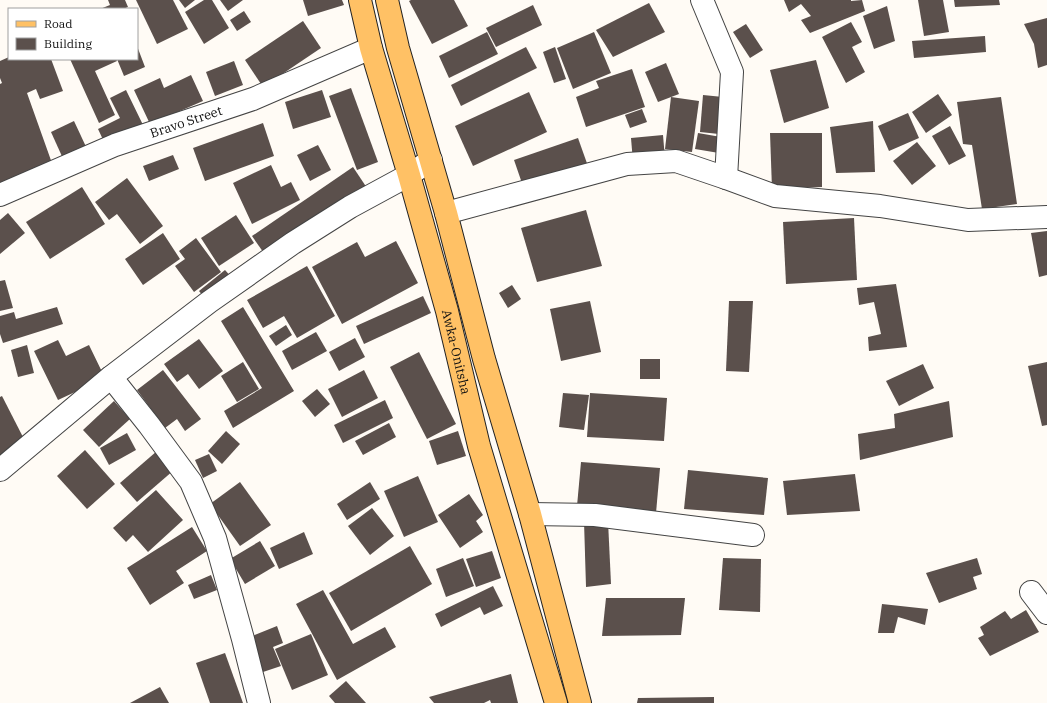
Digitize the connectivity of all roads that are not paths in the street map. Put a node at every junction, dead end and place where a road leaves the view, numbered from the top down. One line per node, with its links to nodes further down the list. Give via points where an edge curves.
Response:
1 (360, 0): 4 (main road, Awka-Onitsha)
2 (387, 0): 5 (main road, Awka-Onitsha, via 398,48)
3 (702, 0): 7 (street, via 732,72)
4 (371, 48): 6 (main road, Awka-Onitsha); 8 (street, Bravo Street, via 253,99 115,145)
5 (432, 160): 6 (street); 9 (main road, Awka-Onitsha)
6 (409, 175): 11 (street, via 350,207 293,243 209,302); 18 (main road, Awka-Onitsha, via 447,311 479,446)
7 (726, 178): 9 (street, via 676,161 627,164); 10 (street, via 775,196 880,206 968,220)
8 (0, 195)
9 (446, 213): 13 (main road, Awka-Onitsha, via 484,359)
10 (1047, 217)
11 (111, 377): 12 (street); 17 (street, via 191,482 215,538)
12 (0, 470)
13 (530, 514): 14 (street, via 595,516); 19 (main road, Awka-Onitsha)
14 (753, 535)
15 (1031, 592): 16 (street)
16 (1047, 613)
17 (259, 703)
18 (556, 703)
19 (580, 703)

